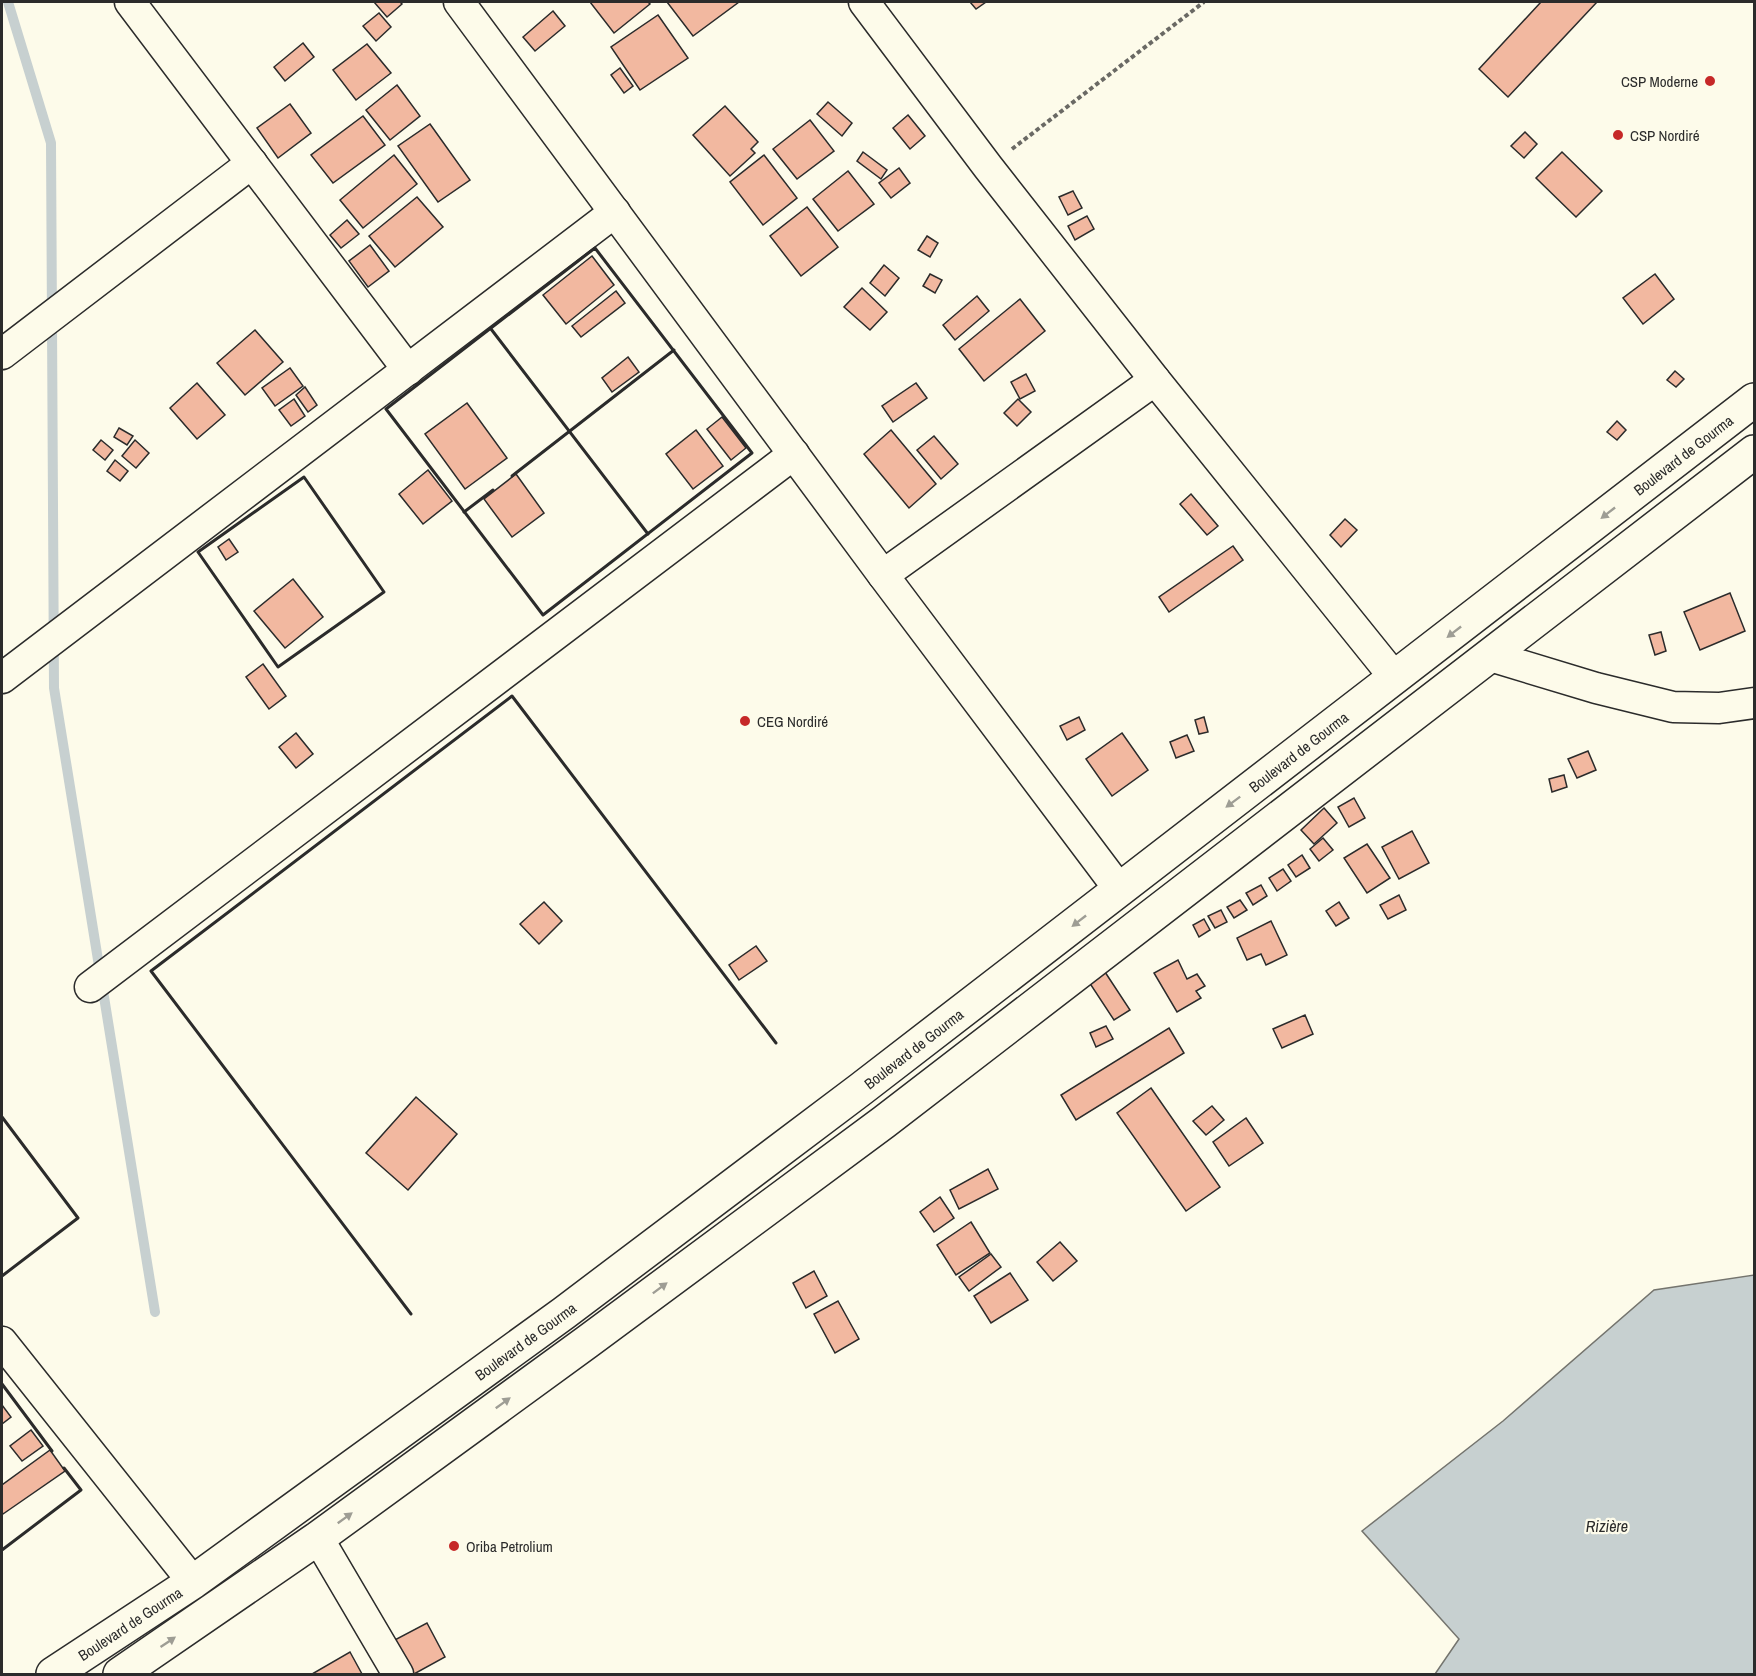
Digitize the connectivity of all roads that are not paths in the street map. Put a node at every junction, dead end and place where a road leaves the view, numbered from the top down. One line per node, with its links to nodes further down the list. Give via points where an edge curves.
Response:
1 (130, 2): 4 (street)
2 (459, 2): 5 (street)
3 (864, 2): 8 (street)
4 (252, 163): 6 (street); 7 (street)
5 (615, 212): 7 (street); 11 (street)
6 (2, 354)
7 (408, 370): 14 (street)
8 (1155, 380): 12 (street); 15 (street)
9 (1755, 400): 15 (highway, Boulevard de Gourma, one-way to 15)
10 (1755, 452): 13 (highway)
11 (794, 454): 12 (street); 19 (street)
12 (883, 575): 18 (street)
13 (1490, 656): 16 (street, via 1673,707 1719,708); 17 (highway)
14 (2, 678)
15 (1395, 678): 17 (highway); 18 (highway, Boulevard de Gourma, one-way to 18)
16 (1755, 703)
17 (1420, 709): 21 (highway, one-way to 17, via 884,1122)
18 (1119, 889): 22 (highway, Boulevard de Gourma, one-way to 22, via 564,1313)
19 (90, 987)
20 (2, 1342): 22 (street)
21 (318, 1538): 24 (highway, one-way to 21); 25 (street)
22 (193, 1582): 23 (highway, Boulevard de Gourma)
23 (53, 1674)
24 (120, 1674)
25 (398, 1674)

